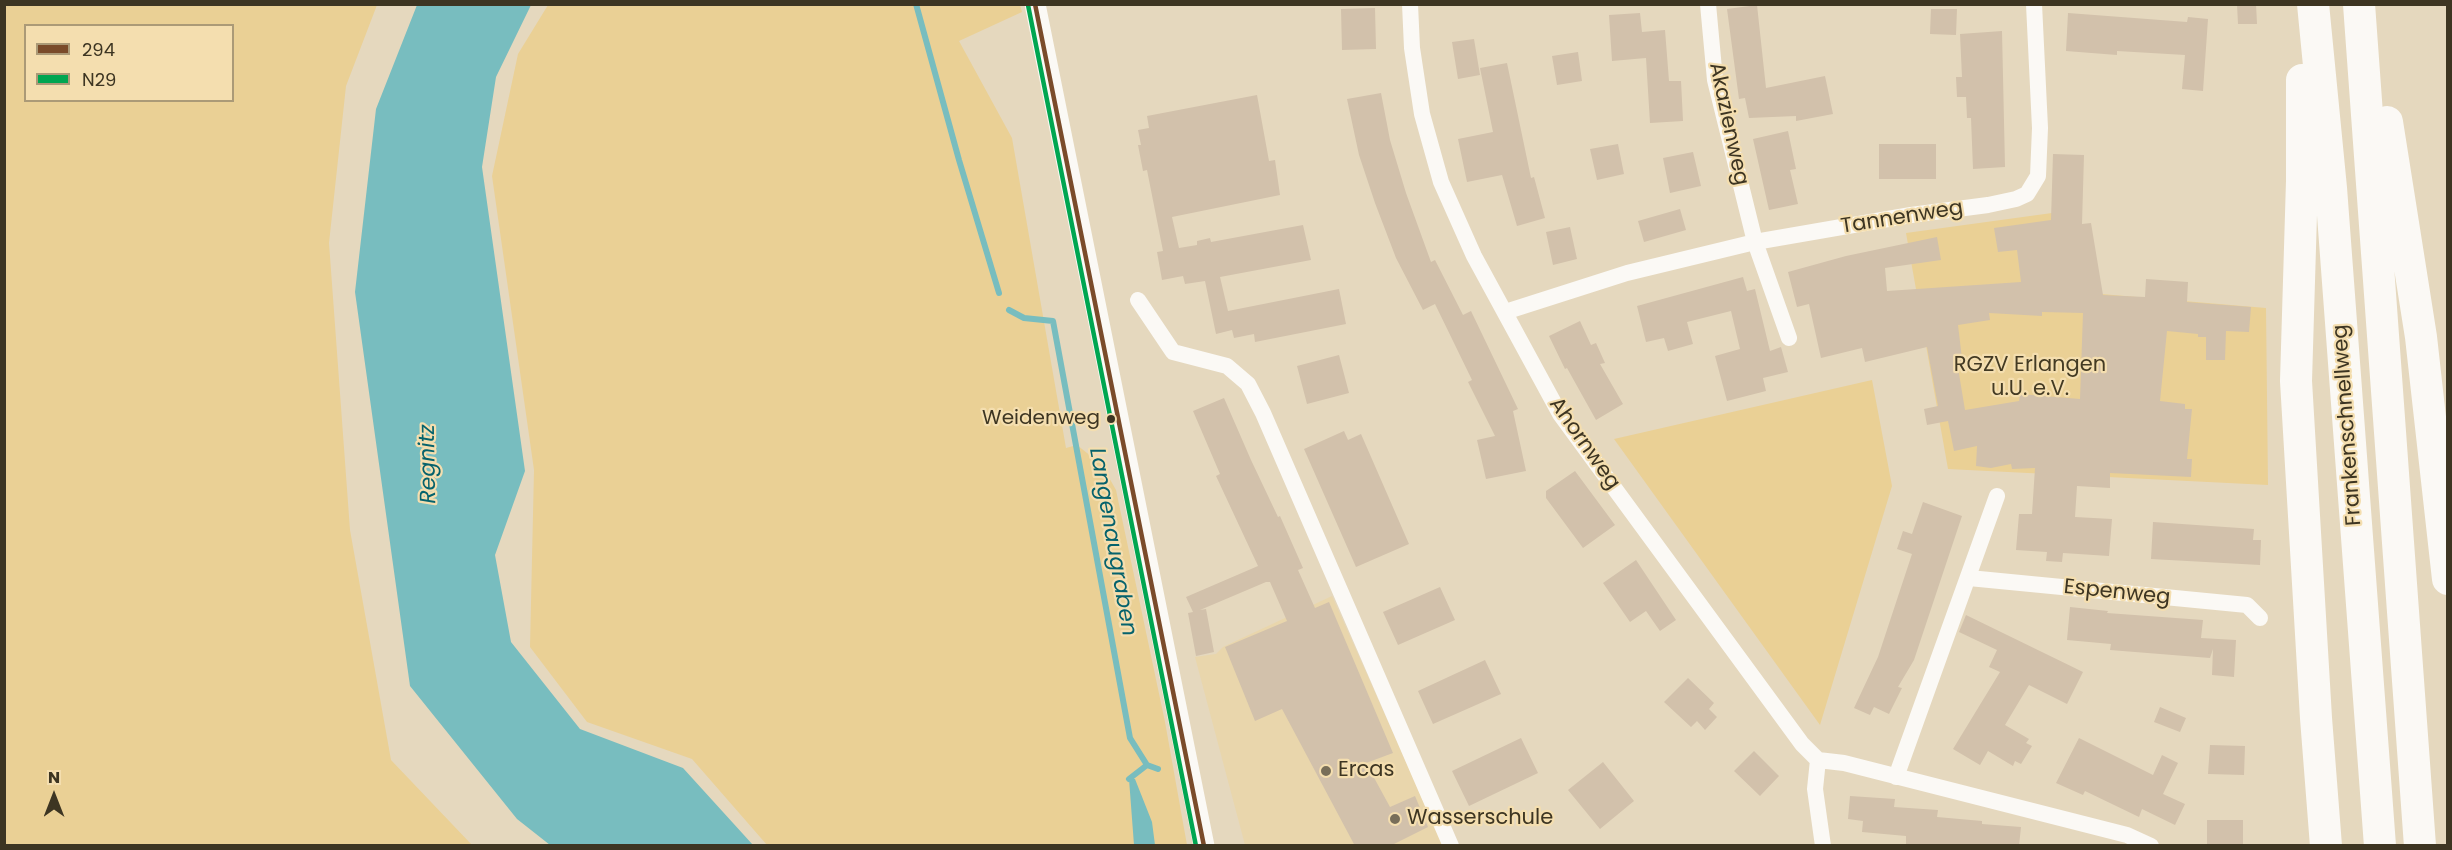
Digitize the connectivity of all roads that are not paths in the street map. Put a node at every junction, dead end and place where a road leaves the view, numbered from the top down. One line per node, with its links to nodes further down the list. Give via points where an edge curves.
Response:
1 (1035, 4): 19 (street)
2 (1410, 4): 11 (street, Ahornweg, via 1422,114 1441,182 1474,256)
3 (1708, 4): 9 (street, Akazienweg, via 1715,80)
4 (2034, 4): 9 (street, Tannenweg, via 2040,128 2038,176 2027,194)
5 (2303, 4): 23 (highway, via 2296,381)
6 (2313, 4): 24 (highway, Frankenschnellweg, via 2331,188)
7 (2359, 4): 25 (highway, Frankenschnellweg)
8 (2372, 4): 15 (highway, via 2390,152 2421,337)
9 (1755, 243): 11 (street, Tannenweg, via 1627,273); 12 (street)
10 (1138, 300): 20 (street, via 1173,352 1227,366 1248,384)
11 (1505, 312): 17 (street, Ahornweg, via 1560,414 1802,744)
12 (1789, 338)
13 (1997, 496): 14 (street)
14 (1969, 578): 16 (street, Espenweg, via 2247,605); 18 (street)
15 (2448, 579)
16 (2260, 618)
17 (1818, 760): 18 (street); 21 (street, via 1815,789)
18 (1896, 777): 22 (street, via 2127,835)
19 (1204, 846)
20 (1451, 846)
21 (1823, 846)
22 (2151, 846)
23 (2326, 846)
24 (2380, 846)
25 (2420, 846)

